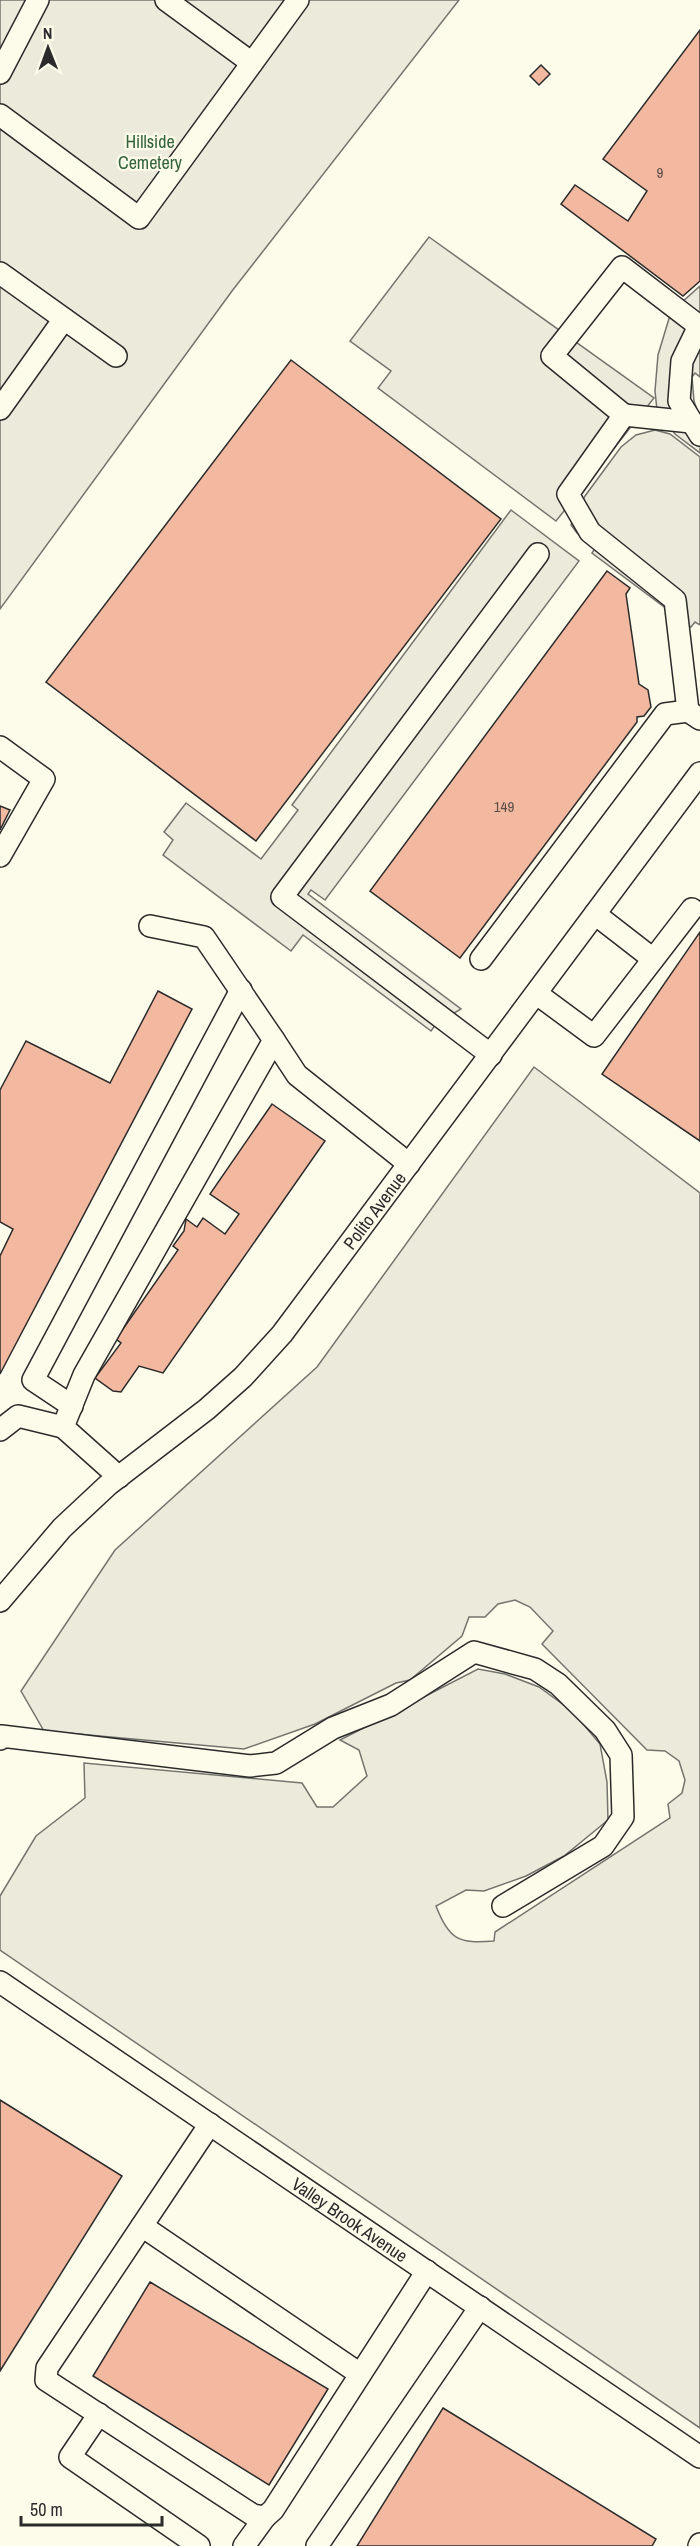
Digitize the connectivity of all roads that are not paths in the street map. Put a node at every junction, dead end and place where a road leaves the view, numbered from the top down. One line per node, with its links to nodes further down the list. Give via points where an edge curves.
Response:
1 (38, 0): 5 (street)
2 (166, 0): 4 (street)
3 (298, 0): 4 (street)
4 (252, 63): 6 (street, via 139,218)
5 (0, 73)
6 (0, 115)
7 (0, 273): 8 (street)
8 (64, 319): 10 (street); 11 (street)
9 (699, 325): 12 (street, via 622,267 552,356); 13 (street, via 682,361 679,401)
10 (116, 356)
11 (0, 409)
12 (624, 415): 13 (street); 15 (street, via 568,494 590,532 675,600)
13 (696, 428)
14 (538, 554): 27 (street, via 282,897)
15 (694, 715): 22 (street, via 665,714)
16 (0, 747): 18 (street, via 44,779)
17 (700, 773): 20 (street, Polito Avenue)
18 (0, 856)
19 (692, 909): 23 (street)
20 (595, 914): 23 (street); 25 (street, Polito Avenue)
21 (150, 926): 24 (street, via 204,937)
22 (481, 959)
23 (653, 959): 25 (street, via 594,1036)
24 (240, 990): 26 (street); 29 (street, via 33,1380)
25 (537, 994): 27 (street, Polito Avenue)
26 (274, 1040): 28 (street, via 297,1075); 29 (street, via 84,1375)
27 (491, 1055): 28 (street, Polito Avenue)
28 (409, 1164): 32 (street, Polito Avenue, via 282,1335 243,1377)
29 (72, 1406): 30 (street)
30 (63, 1427): 31 (street, via 18,1416); 32 (street)
31 (0, 1430)
32 (118, 1477): 33 (street, Polito Avenue, via 62,1528)
33 (0, 1601)
34 (0, 1739): 35 (street, via 1,1736 40,1740 250,1766 276,1763 333,1728 391,1705 474,1652 535,1669 558,1684 604,1730 621,1755 623,1817 603,1846)
35 (503, 1906)
36 (0, 1982): 37 (street, Valley Brook Avenue)
37 (210, 2124): 38 (street); 39 (street, Valley Brook Avenue)
38 (142, 2226): 41 (street); 42 (street, via 47,2368 46,2380)
39 (427, 2271): 40 (street, Valley Brook Avenue); 41 (street)
40 (480, 2307): 43 (street, Valley Brook Avenue); 47 (street)
41 (360, 2374): 44 (street)
42 (99, 2414): 44 (street, via 253,2515); 45 (street, via 70,2457)
43 (700, 2457)
44 (265, 2517): 46 (street)
45 (199, 2546)
46 (244, 2546)
47 (317, 2546)

